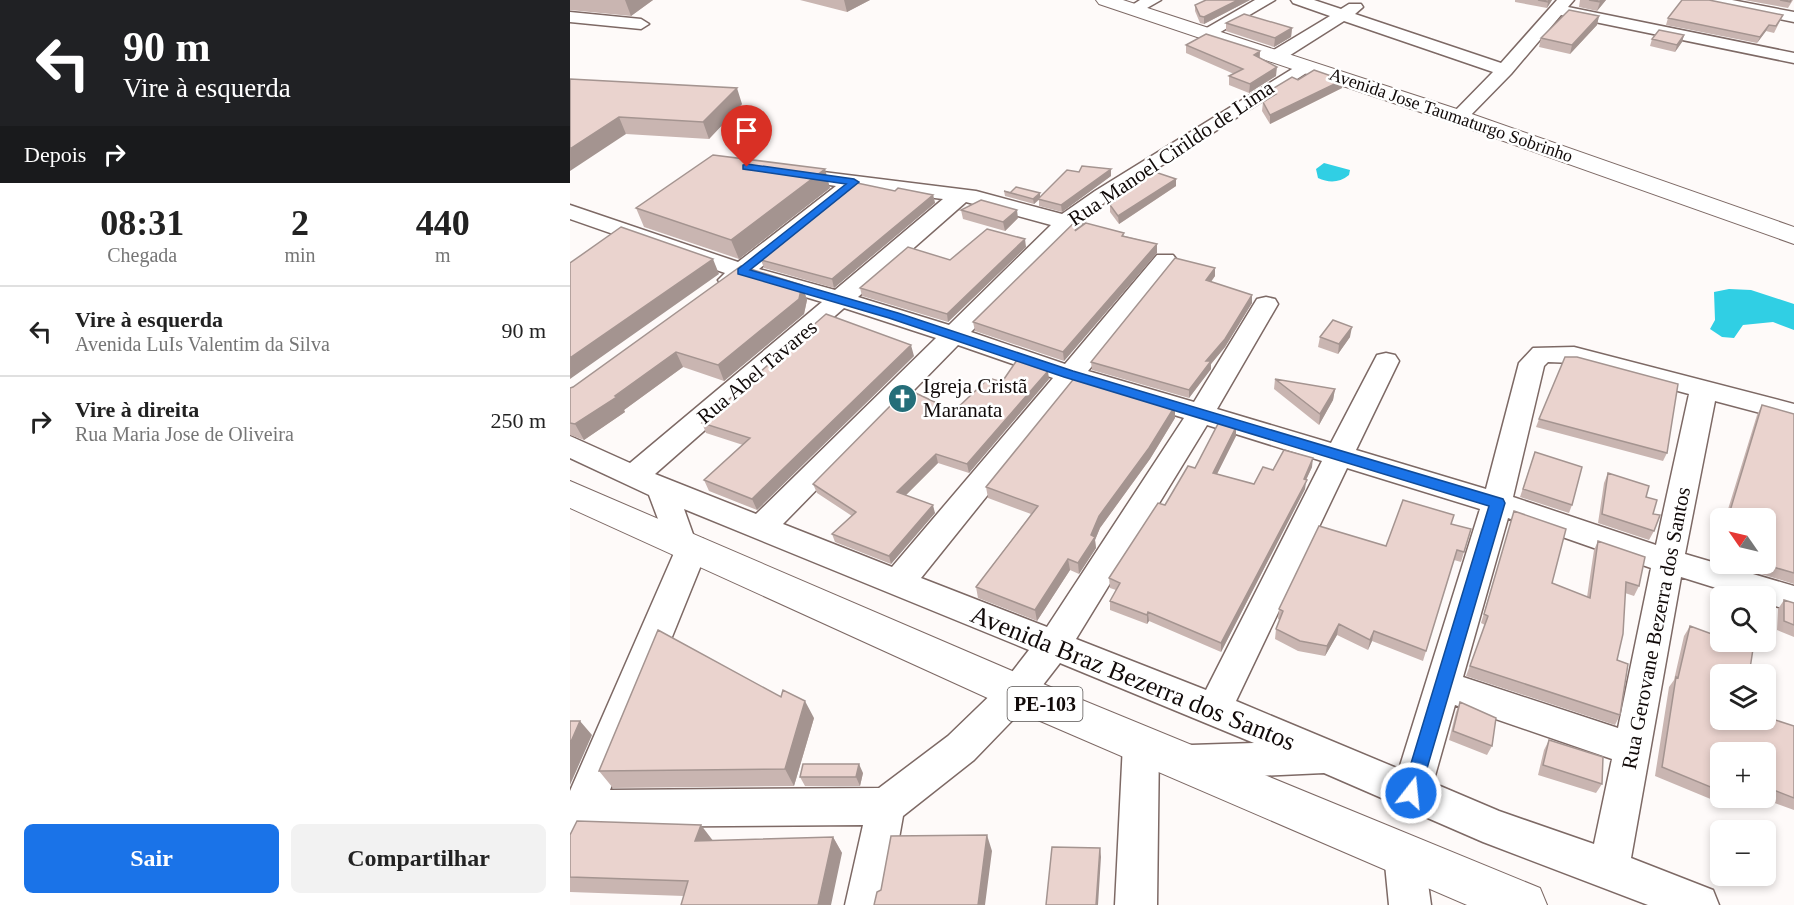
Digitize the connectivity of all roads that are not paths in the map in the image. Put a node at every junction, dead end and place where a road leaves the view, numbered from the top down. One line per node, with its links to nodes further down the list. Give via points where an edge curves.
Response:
1 (1105, 0): 6 (street, Avenida Jose Taumaturgo Sobrinho)
2 (1268, 0): 12 (street)
3 (1299, 0): 8 (street)
4 (1363, 0): 8 (street)
5 (1708, 0): 9 (street)
6 (1144, 5): 12 (street, Avenida Jose Taumaturgo Sobrinho)
7 (1562, 5): 14 (street); 16 (street)
8 (1346, 14): 13 (street); 16 (street)
9 (1794, 16)
10 (570, 17): 11 (street)
11 (641, 24)
12 (1206, 33): 13 (street, Avenida Jose Taumaturgo Sobrinho)
13 (1278, 55): 15 (street, Avenida Jose Taumaturgo Sobrinho)
14 (1794, 58)
15 (1305, 66): 17 (street, Avenida Jose Taumaturgo Sobrinho); 22 (street, Rua Manoel Cirildo de Lima)
16 (1505, 70): 17 (street)
17 (1458, 117): 23 (street, Avenida Jose Taumaturgo Sobrinho)
18 (772, 171): 19 (street)
19 (854, 182): 20 (street); 25 (street)
20 (961, 195): 22 (street); 27 (street, Rua Abel Tavares)
21 (570, 212): 25 (street)
22 (1066, 222): 29 (street, Rua Manoel Cirildo de Lima)
23 (1794, 236)
24 (1165, 260): 31 (street)
25 (742, 271): 26 (street); 27 (street)
26 (715, 290)
27 (842, 301): 29 (street); 37 (street, Rua Abel Tavares)
28 (1266, 304): 33 (street)
29 (955, 335): 31 (street); 40 (street, Rua Manoel Cirildo de Lima)
30 (1386, 361): 36 (street)
31 (1068, 374): 33 (street); 43 (street)
32 (1704, 388): 34 (street); 39 (street, via 1575,355 1542,354 1532,363); 42 (street, Rua Gerovane Bezerra dos Santos)
33 (1201, 413): 36 (street); 45 (street)
34 (1794, 413)
35 (570, 447): 37 (street, Avenida Braz Bezerra dos Santos)
36 (1339, 455): 39 (street); 48 (street)
37 (647, 483): 40 (street, Avenida Braz Bezerra dos Santos); 41 (street)
38 (570, 494): 41 (street, PE-103)
39 (1497, 503): 42 (street); 46 (street)
40 (762, 527): 43 (street, Avenida Braz Bezerra dos Santos)
41 (687, 545): 47 (street, PE-103); 55 (street)
42 (1668, 561): 44 (street); 50 (street, Rua Gerovane Bezerra dos Santos)
43 (898, 583): 45 (street, Avenida Braz Bezerra dos Santos)
44 (1794, 599)
45 (1053, 646): 47 (street); 48 (street, Avenida Braz Bezerra dos Santos)
46 (1443, 686): 50 (street); 53 (street)
47 (1017, 692): 49 (street, PE-103); 54 (street, via 961,748)
48 (1214, 709): 51 (street, Avenida Braz Bezerra dos Santos)
49 (1141, 744): 52 (street, PE-103); 59 (street)
50 (1632, 749): 57 (street, Rua Gerovane Bezerra dos Santos)
51 (1327, 758): 52 (street); 53 (street, Avenida Braz Bezerra dos Santos)
52 (1183, 763): 56 (street, PE-103)
53 (1411, 793): 57 (street, Avenida Braz Bezerra dos Santos)
54 (886, 806): 55 (street); 58 (street)
55 (574, 819)
56 (1404, 854): 60 (street); 61 (street, PE-103)
57 (1609, 869): 62 (street, Avenida Braz Bezerra dos Santos)
58 (866, 905)
59 (1136, 905)
60 (1410, 905)
61 (1523, 905)
62 (1698, 905)

